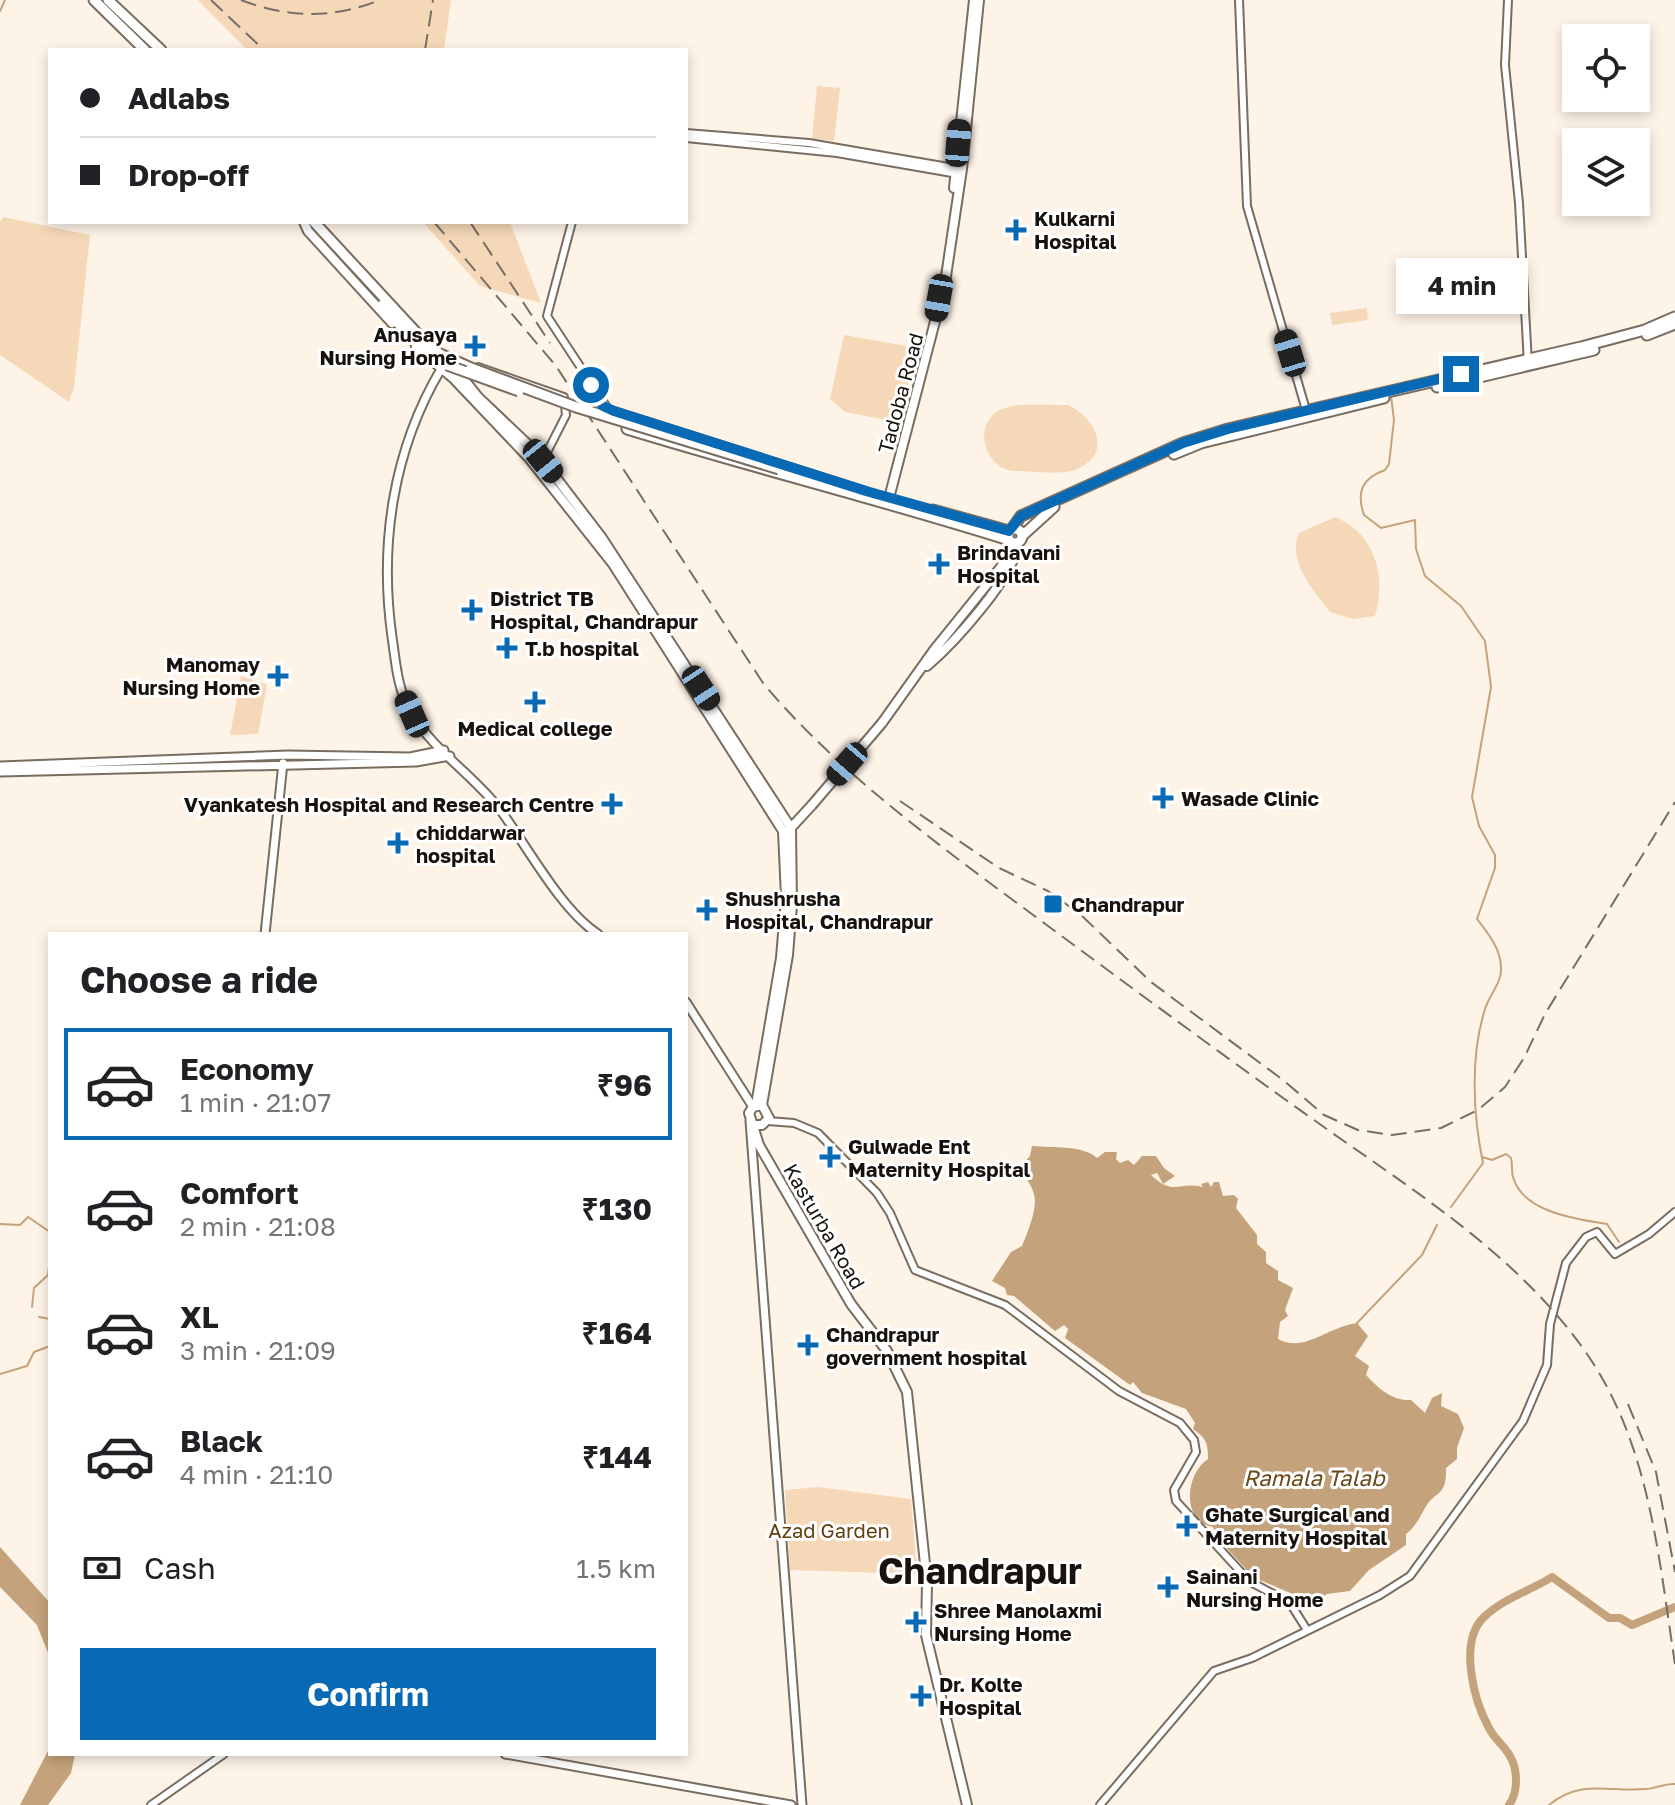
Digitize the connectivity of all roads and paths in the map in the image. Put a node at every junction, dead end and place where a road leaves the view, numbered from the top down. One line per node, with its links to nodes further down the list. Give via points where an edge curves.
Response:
1 (94, 0): 6 (highway)
2 (108, 0): 7 (highway)
3 (976, 0): 9 (main road, Tadoba Road)
4 (1239, 0): 22 (street, via 1247,206)
5 (1508, 0): 18 (street, via 1506,80)
6 (143, 48)
7 (159, 48)
8 (688, 135): 9 (street)
9 (959, 171): 26 (main road, Tadoba Road, via 923,377)
10 (308, 224): 20 (main road, via 308,231 399,331)
11 (309, 224): 17 (highway)
12 (309, 224): 24 (highway, bridge, via 415,342 447,365 627,429)
13 (571, 224): 25 (street, via 547,316 603,406)
14 (1675, 317): 16 (highway)
15 (1675, 324): 16 (highway)
16 (1563, 354): 18 (highway)
17 (446, 357): 19 (highway); 23 (main road)
18 (1528, 362): 21 (highway)
19 (467, 366): 23 (street, via 564,397 566,415); 24 (highway, bridge)
20 (441, 369): 23 (main road); 28 (main road, via 418,411 408,444 387,530 385,568 399,684 412,714)
21 (1384, 395): 22 (highway); 27 (highway, via 1193,446 1050,509)
22 (1306, 410): 27 (highway, via 1183,443 1021,516)
23 (541, 465): 32 (main road, via 647,610)
24 (775, 471): 25 (highway); 26 (highway)
25 (866, 491): 26 (highway)
26 (888, 500): 27 (highway)
27 (1014, 537): 32 (main road, bridge, via 1014,559 983,604 920,671 805,815)
28 (447, 753): 29 (main road, via 416,762); 30 (main road); 34 (main road, via 499,808 536,866)
29 (283, 763): 31 (main road); 33 (main road)
30 (0, 766)
31 (0, 772)
32 (786, 828): 36 (main road, via 792,905 788,955)
33 (265, 932)
34 (596, 932)
35 (688, 1005): 36 (main road)
36 (757, 1106): 37 (main road, via 769,1112); 38 (main road)
37 (768, 1121): 38 (main road); 40 (street, via 794,1123 818,1133 875,1191 915,1270 1005,1305 1119,1391 1180,1423 1194,1440 1196,1452 1174,1490 1176,1501 1249,1581 1290,1603)
38 (752, 1122): 45 (main road); 46 (main road, Kasturba Road, via 759,1145 907,1392 927,1583 926,1635)
39 (1675, 1212): 40 (street, via 1615,1254 1597,1232 1586,1237 1566,1263 1538,1392 1485,1477 1410,1576)
40 (1307, 1630): 47 (street, via 1214,1671)
41 (221, 1756): 43 (street)
42 (516, 1756): 44 (main road)
43 (151, 1805)
44 (791, 1805)
45 (802, 1805)
46 (967, 1805)
47 (1100, 1805)

